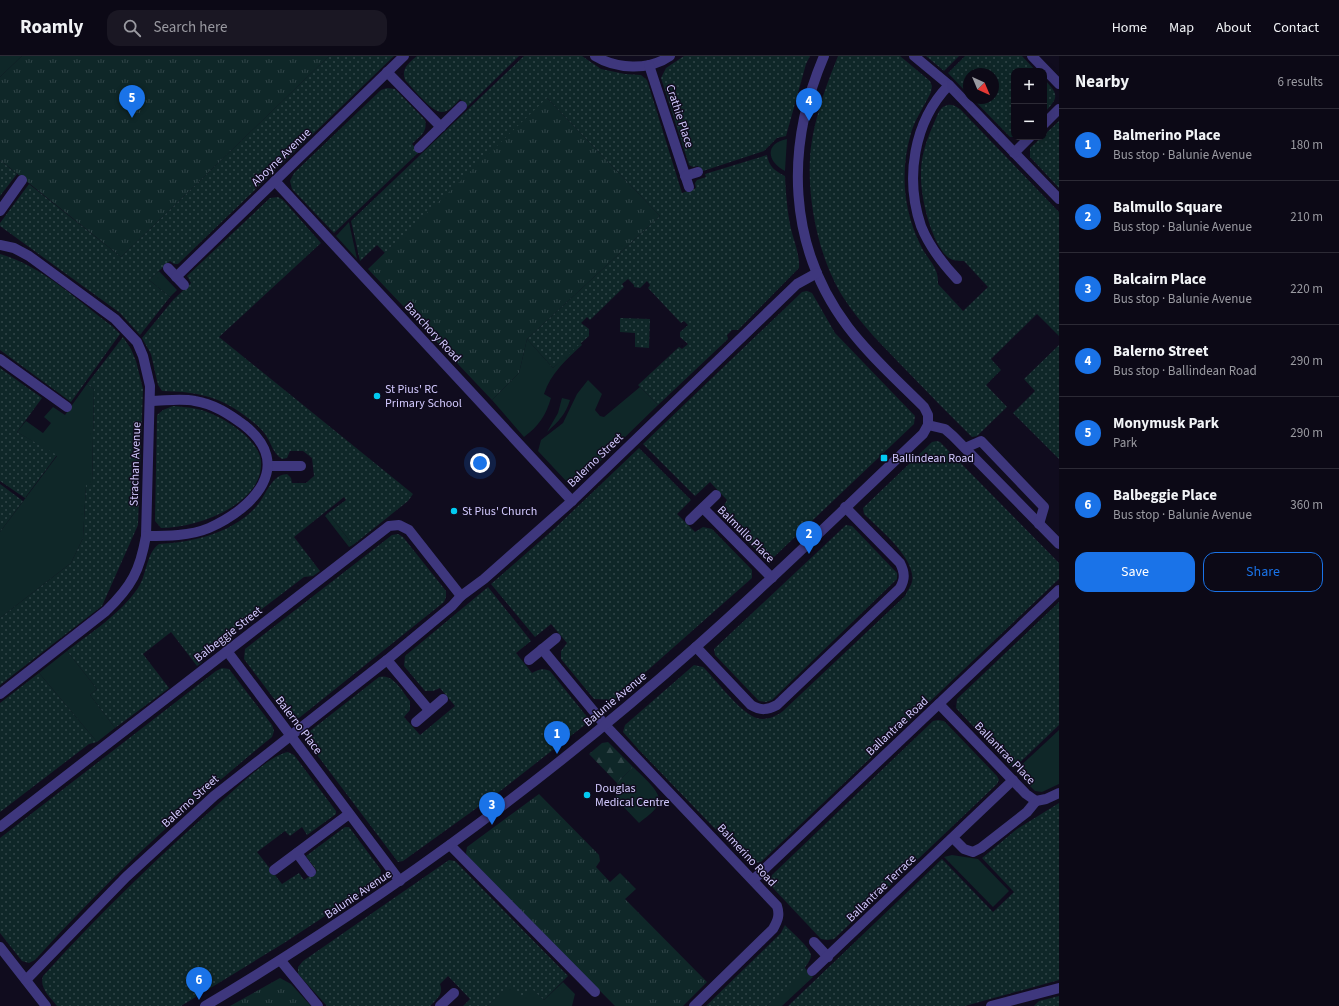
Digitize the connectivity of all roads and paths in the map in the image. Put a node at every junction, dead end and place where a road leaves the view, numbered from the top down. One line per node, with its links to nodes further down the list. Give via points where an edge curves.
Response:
1 (404, 56): 8 (street, Aboyne Avenue)
2 (595, 56): 7 (street, via 614,64 632,67)
3 (670, 56): 7 (street)
4 (824, 56): 27 (street, via 806,107 799,138 797,175 805,240)
5 (914, 56): 10 (street)
6 (1032, 56): 9 (street)
7 (649, 65): 19 (street, Crathie Place)
8 (387, 72): 14 (street); 21 (street, Aboyne Avenue)
9 (1059, 84)
10 (949, 85): 17 (street); 29 (street, via 932,107 919,136 913,165 914,198 922,227 932,247)
11 (462, 106): 14 (street)
12 (1059, 109): 13 (street)
13 (1047, 121)
14 (441, 127): 16 (street)
15 (1027, 140): 17 (street)
16 (419, 148)
17 (1014, 153): 23 (street)
18 (698, 172): 19 (street)
19 (685, 176): 22 (street, Crathie Place)
20 (22, 180): 24 (street)
21 (275, 181): 28 (street, Aboyne Avenue); 39 (street, Banchory Road)
22 (689, 187)
23 (1059, 200)
24 (0, 211)
25 (0, 246): 32 (street, Strachan Avenue, via 14,248 29,256 115,319 126,330 137,342 143,356 150,386)
26 (168, 268): 28 (street)
27 (817, 273): 34 (street, via 832,303 849,328 924,407 928,415); 39 (street, Balerno Street, via 797,284)
28 (176, 277): 30 (street)
29 (957, 279)
30 (184, 285)
31 (0, 359): 33 (street)
32 (150, 401): 36 (street, via 195,401 216,407 252,432 265,448); 44 (street, Strachan Avenue)
33 (67, 407)
34 (928, 425): 35 (street, via 945,429); 40 (street, Balunie Avenue, via 923,434)
35 (965, 448): 43 (street); 43 (street, via 981,441 1044,507)
36 (269, 466): 37 (street); 44 (street, via 264,485 251,502 232,516 208,528 183,535)
37 (301, 466)
38 (716, 495): 41 (street, Balmullo Place)
39 (572, 501): 48 (street, Balerno Street, via 484,579)
40 (845, 507): 46 (street, Balunie Avenue); 50 (street, via 900,563 904,581 900,588 777,705 759,710 751,705)
41 (702, 508): 42 (street, Balmullo Place); 46 (street, Balmullo Place)
42 (690, 520)
43 (1039, 524): 45 (street)
44 (146, 536): 55 (street, Strachan Avenue, via 142,560 132,582 120,597 106,611)
45 (1059, 544)
46 (772, 578): 50 (street, Balunie Avenue)
47 (1059, 590): 57 (street, Ballantrae Road)
48 (461, 596): 52 (street, Balbeggie Street, via 409,530 400,525 389,526); 53 (street, Balerno Street)
49 (556, 638): 51 (street)
50 (696, 647): 60 (street, Balunie Avenue)
51 (542, 649): 54 (street); 60 (street, Balmerino Road)
52 (227, 651): 61 (street, Balerno Place); 66 (street, Balbeggie Street)
53 (387, 660): 58 (street); 61 (street, Balerno Street)
54 (529, 660)
55 (0, 694)
56 (443, 699): 58 (street)
57 (939, 704): 62 (street, Ballantrae Place); 72 (street, Ballantrae Road)
58 (429, 710): 59 (street)
59 (416, 722)
60 (605, 725): 68 (street, Balunie Avenue); 72 (street, Balmerino Road)
61 (290, 735): 65 (street, Balerno Place); 79 (street, Balerno Street, via 214,796 126,877)
62 (1013, 780): 64 (street, Ballantrae Place); 67 (street, Ballantrae Terrace)
63 (1059, 793): 64 (street, Ballantrae Place)
64 (1036, 801): 67 (street, via 1027,812 973,852 964,849)
65 (349, 814): 69 (street); 73 (street, Balerno Place)
66 (0, 827)
67 (953, 838): 76 (street, Ballantrae Terrace)
68 (450, 845): 73 (street, Balunie Avenue); 81 (street)
69 (297, 853): 70 (street); 71 (street)
70 (274, 870)
71 (311, 872)
72 (753, 880): 88 (street, Balmerino Road, via 777,906 778,920 773,929)
73 (400, 881): 77 (street, Balunie Avenue)
74 (814, 942): 76 (street)
75 (2, 953): 79 (street)
76 (828, 957): 78 (street, Ballantrae Terrace)
77 (280, 961): 85 (street, Balunie Avenue); 86 (street)
78 (812, 972)
79 (26, 980): 84 (street)
80 (1059, 988): 83 (street)
81 (595, 992)
82 (454, 993): 87 (street)
83 (1021, 1002): 89 (street)
84 (46, 1006)
85 (205, 1006)
86 (318, 1006)
87 (440, 1006)
88 (694, 1006)
89 (991, 1006)

